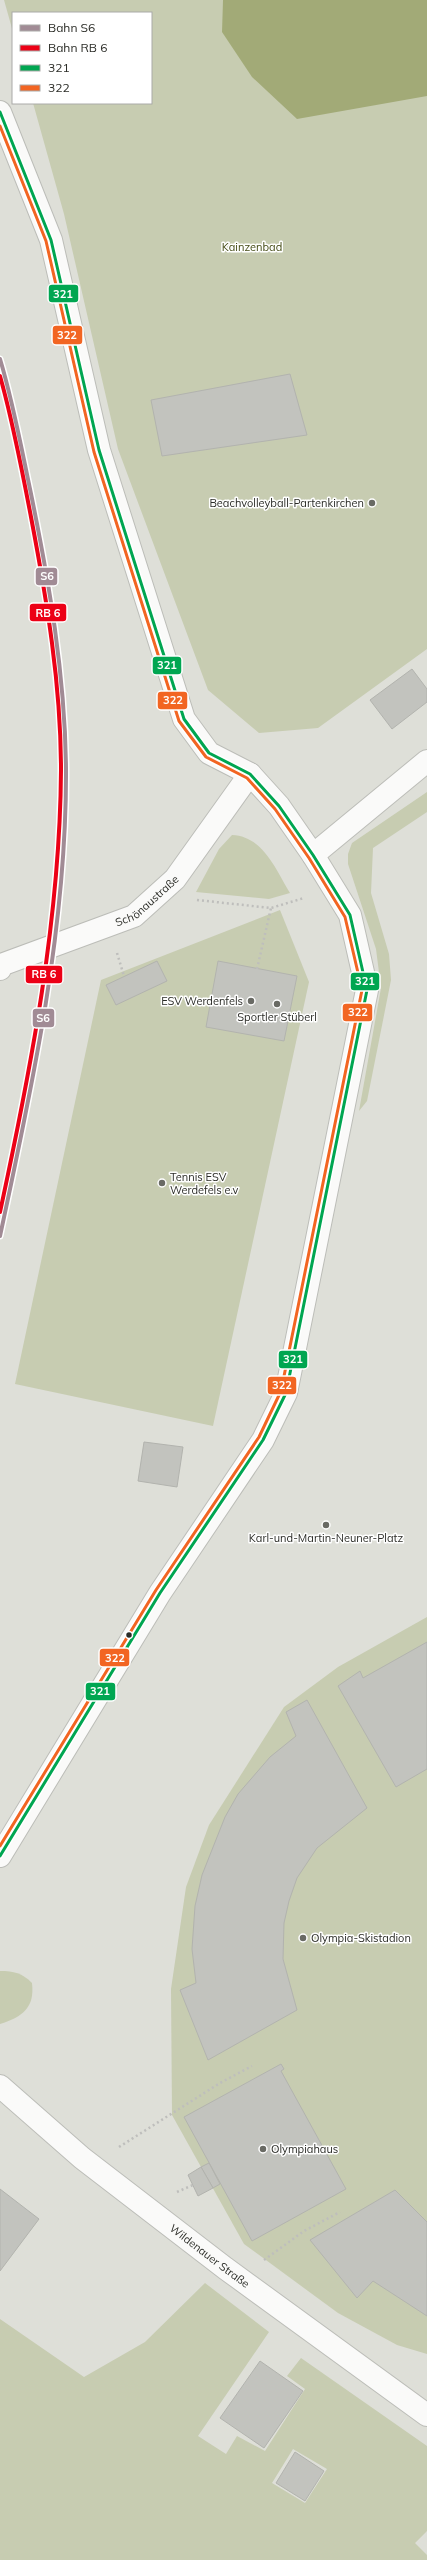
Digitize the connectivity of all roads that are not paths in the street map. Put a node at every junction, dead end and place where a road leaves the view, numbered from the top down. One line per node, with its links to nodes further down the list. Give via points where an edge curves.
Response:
1 (0, 112): 3 (street, via 51,240 99,450 184,719 209,753)
2 (427, 761): 4 (street)
3 (250, 774): 4 (street, via 279,806); 5 (street, Schönaustraße, via 174,878 134,916)
4 (313, 855): 6 (street, via 350,915 367,990 286,1393 263,1440 83,1702)
5 (1, 967)
6 (0, 1856)
7 (0, 2086): 8 (street, Wildenauer Straße, via 91,2165 238,2278)
8 (427, 2414)

